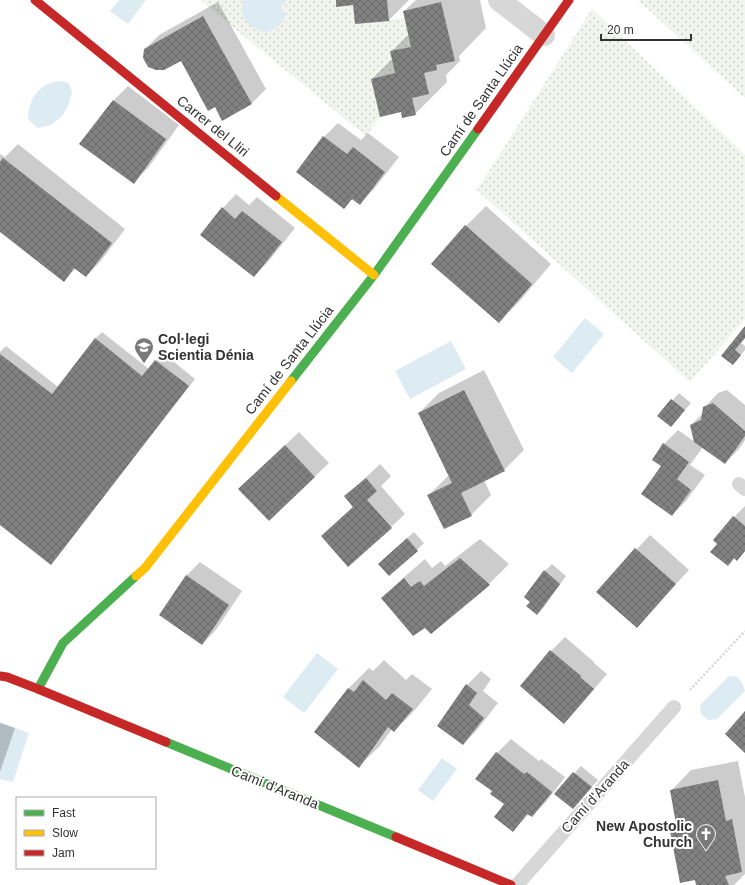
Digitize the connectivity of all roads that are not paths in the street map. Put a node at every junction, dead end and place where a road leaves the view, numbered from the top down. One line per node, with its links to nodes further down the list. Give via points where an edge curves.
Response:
1 (35, 0): 5 (street, Carrer del Lliri)
2 (498, 0): 4 (street)
3 (569, 0): 4 (street, Camí de Santa Llúcia)
4 (544, 35): 5 (street, Camí de Santa Llúcia)
5 (374, 275): 7 (street, Camí de Santa Llúcia, via 145,568 63,643)
6 (0, 676): 7 (street)
7 (38, 690): 9 (street, Camí d'Aranda)
8 (672, 710): 10 (lane, Camí d'Aranda)
9 (511, 885)
10 (517, 885)

